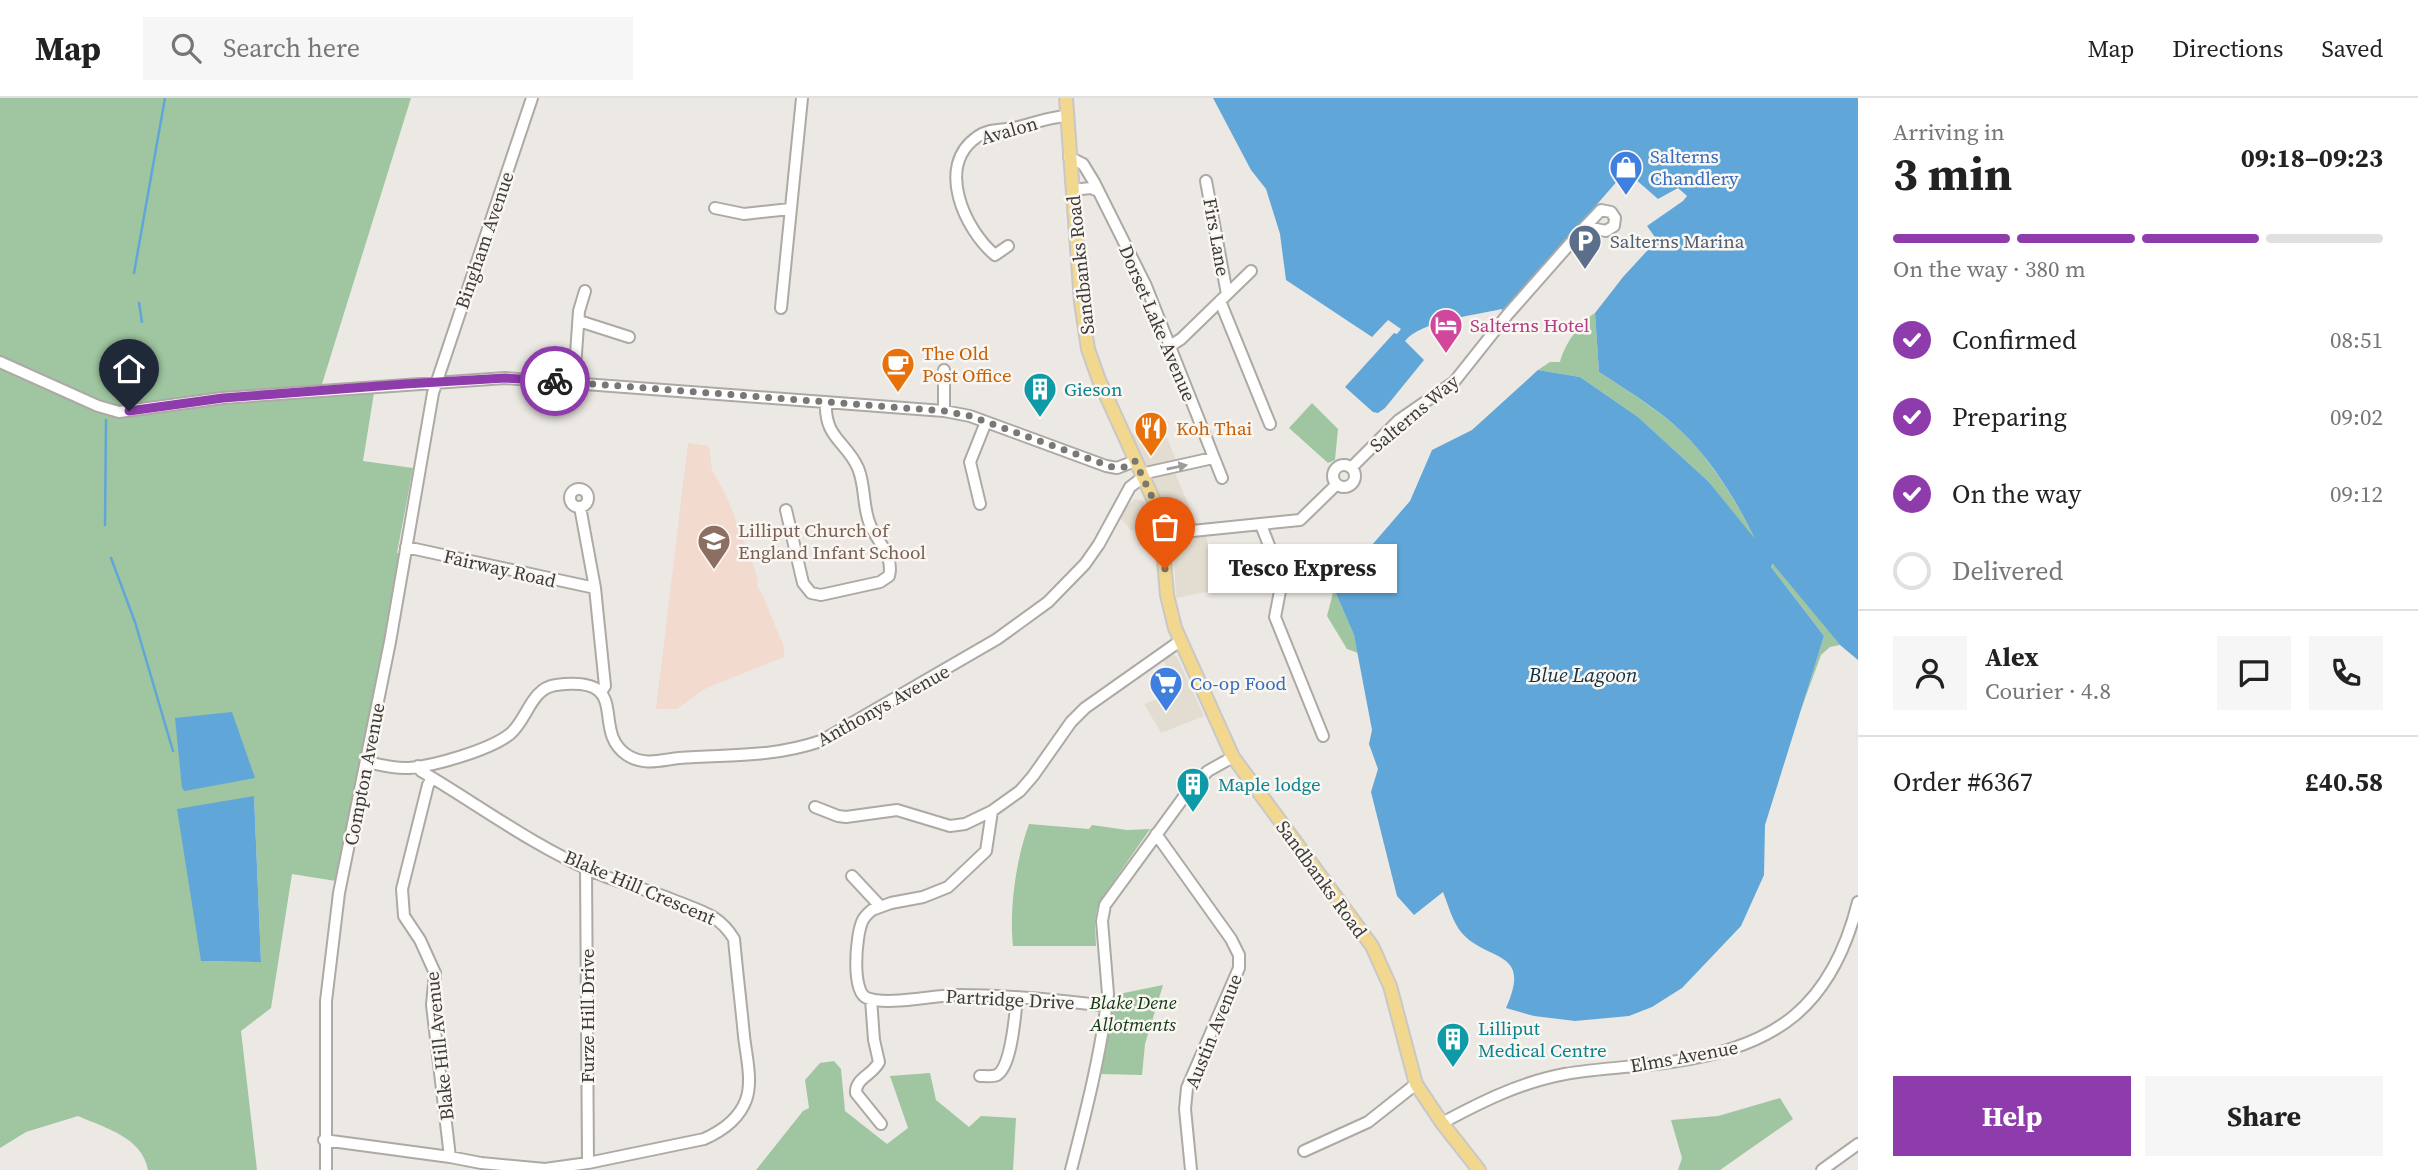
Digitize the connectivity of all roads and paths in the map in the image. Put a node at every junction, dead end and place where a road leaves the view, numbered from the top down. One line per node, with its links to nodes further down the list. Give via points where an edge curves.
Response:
1 (532, 98): 22 (street, Bingham Avenue)
2 (802, 98): 10 (street)
3 (1066, 98): 4 (main road, Sandbanks Road)
4 (1067, 116): 5 (main road, Sandbanks Road); 12 (street, Avalon, via 983,134 963,153 957,172 962,211 974,233 995,255)
5 (1069, 157): 7 (main road, Sandbanks Road); 8 (street, Dorset Lake Avenue, via 1083,164)
6 (1206, 181): 15 (street, Firs Lane)
7 (1072, 190): 8 (street); 29 (main road, Sandbanks Road, via 1088,349)
8 (1097, 190): 19 (street, Dorset Lake Avenue, via 1146,286)
9 (715, 208): 10 (street, via 744,214)
10 (790, 209): 16 (street)
11 (1583, 229): 35 (street, Salterns Way, via 1454,382 1399,420 1351,468 1336,469 1336,485 1300,520)
12 (1009, 246)
13 (1251, 271): 15 (street)
14 (585, 291): 17 (street)
15 (1223, 297): 19 (street); 27 (street, Firs Lane)
16 (781, 308)
17 (579, 321): 18 (street); 23 (street)
18 (629, 337)
19 (1170, 346): 28 (street, Dorset Lake Avenue)
20 (0, 362): 22 (street, via 119,412 223,398)
21 (944, 370): 25 (street)
22 (437, 382): 23 (street, via 505,378); 37 (street, Compton Avenue)
23 (574, 382): 24 (street)
24 (826, 402): 25 (street); 34 (street, via 829,428 858,468 865,510 889,559 889,576 821,595 811,593 803,583)
25 (944, 411): 26 (street)
26 (986, 422): 29 (street, via 1112,467); 32 (street, via 970,462)
27 (1270, 424)
28 (1213, 458): 30 (street, one-way to 28); 31 (street, Dorset Lake Avenue)
29 (1135, 461): 30 (main road, Sandbanks Road)
30 (1142, 476): 36 (main road, Sandbanks Road); 40 (street, Anthonys Avenue, via 1130,487 1085,564 1048,603 987,646 821,741 750,756 644,761 626,755 618,745)
31 (1222, 478)
32 (980, 504)
33 (580, 507): 38 (street, Anthonys Avenue)
34 (786, 510)
35 (1261, 525): 36 (street, Salterns Way); 41 (street, via 1278,568 1287,578 1276,607 1278,627)
36 (1163, 534): 39 (main road, Sandbanks Road, via 1167,594)
37 (406, 547): 38 (street, Fairway Road); 43 (street, Compton Avenue)
38 (595, 588): 40 (street, Anthonys Avenue, via 605,686)
39 (1180, 641): 42 (main road, Sandbanks Road); 47 (street, via 1085,708 1020,791)
40 (601, 692): 44 (street, via 584,685 552,685 540,692 516,727 501,739)
41 (1323, 736)
42 (1233, 757): 48 (street, via 1198,780); 57 (main road, Sandbanks Road, via 1381,962)
43 (367, 762): 44 (street); 60 (street, Compton Avenue, via 339,893 326,1001)
44 (418, 766): 45 (street, Blake Hill Crescent)
45 (432, 778): 49 (street, Blake Hill Crescent); 63 (street, Blake Hill Avenue, via 402,889 404,916 435,973 432,1005)
46 (815, 807): 47 (street, via 846,817 897,810 950,826)
47 (992, 811): 52 (street, via 986,851 948,887)
48 (1156, 834): 55 (street, via 1105,905); 67 (street, Austin Avenue, via 1231,939 1240,959 1187,1088)
49 (586, 868): 64 (street, Furze Hill Drive); 64 (street, Blake Hill Crescent, via 725,924 734,939 749,1086 737,1116 719,1133)
50 (852, 876): 52 (street)
51 (1858, 902): 58 (street, Elms Avenue, via 1850,930 1824,982 1802,1010 1757,1041 1689,1060 1551,1077 1503,1093)
52 (880, 906): 54 (street, via 865,916 858,932 860,993)
53 (1017, 998): 54 (street, Partridge Drive); 55 (street, Partridge Drive); 56 (street, via 1014,1034 1003,1070 994,1076)
54 (871, 999): 59 (street, via 879,1062 858,1082 856,1093)
55 (1107, 1006): 66 (street)
56 (980, 1076)
57 (1416, 1084): 58 (main road, Sandbanks Road); 62 (street, via 1368,1122)
58 (1442, 1123): 68 (main road, Sandbanks Road)
59 (881, 1125)
60 (324, 1140): 63 (street, Blake Hill Crescent); 65 (street, Compton Avenue)
61 (1858, 1144): 69 (street)
62 (1304, 1151)
63 (450, 1157): 64 (street, Blake Hill Crescent, via 545,1170)
64 (588, 1163)
65 (326, 1170)
66 (1071, 1170)
67 (1191, 1170)
68 (1479, 1170)
69 (1822, 1170)

